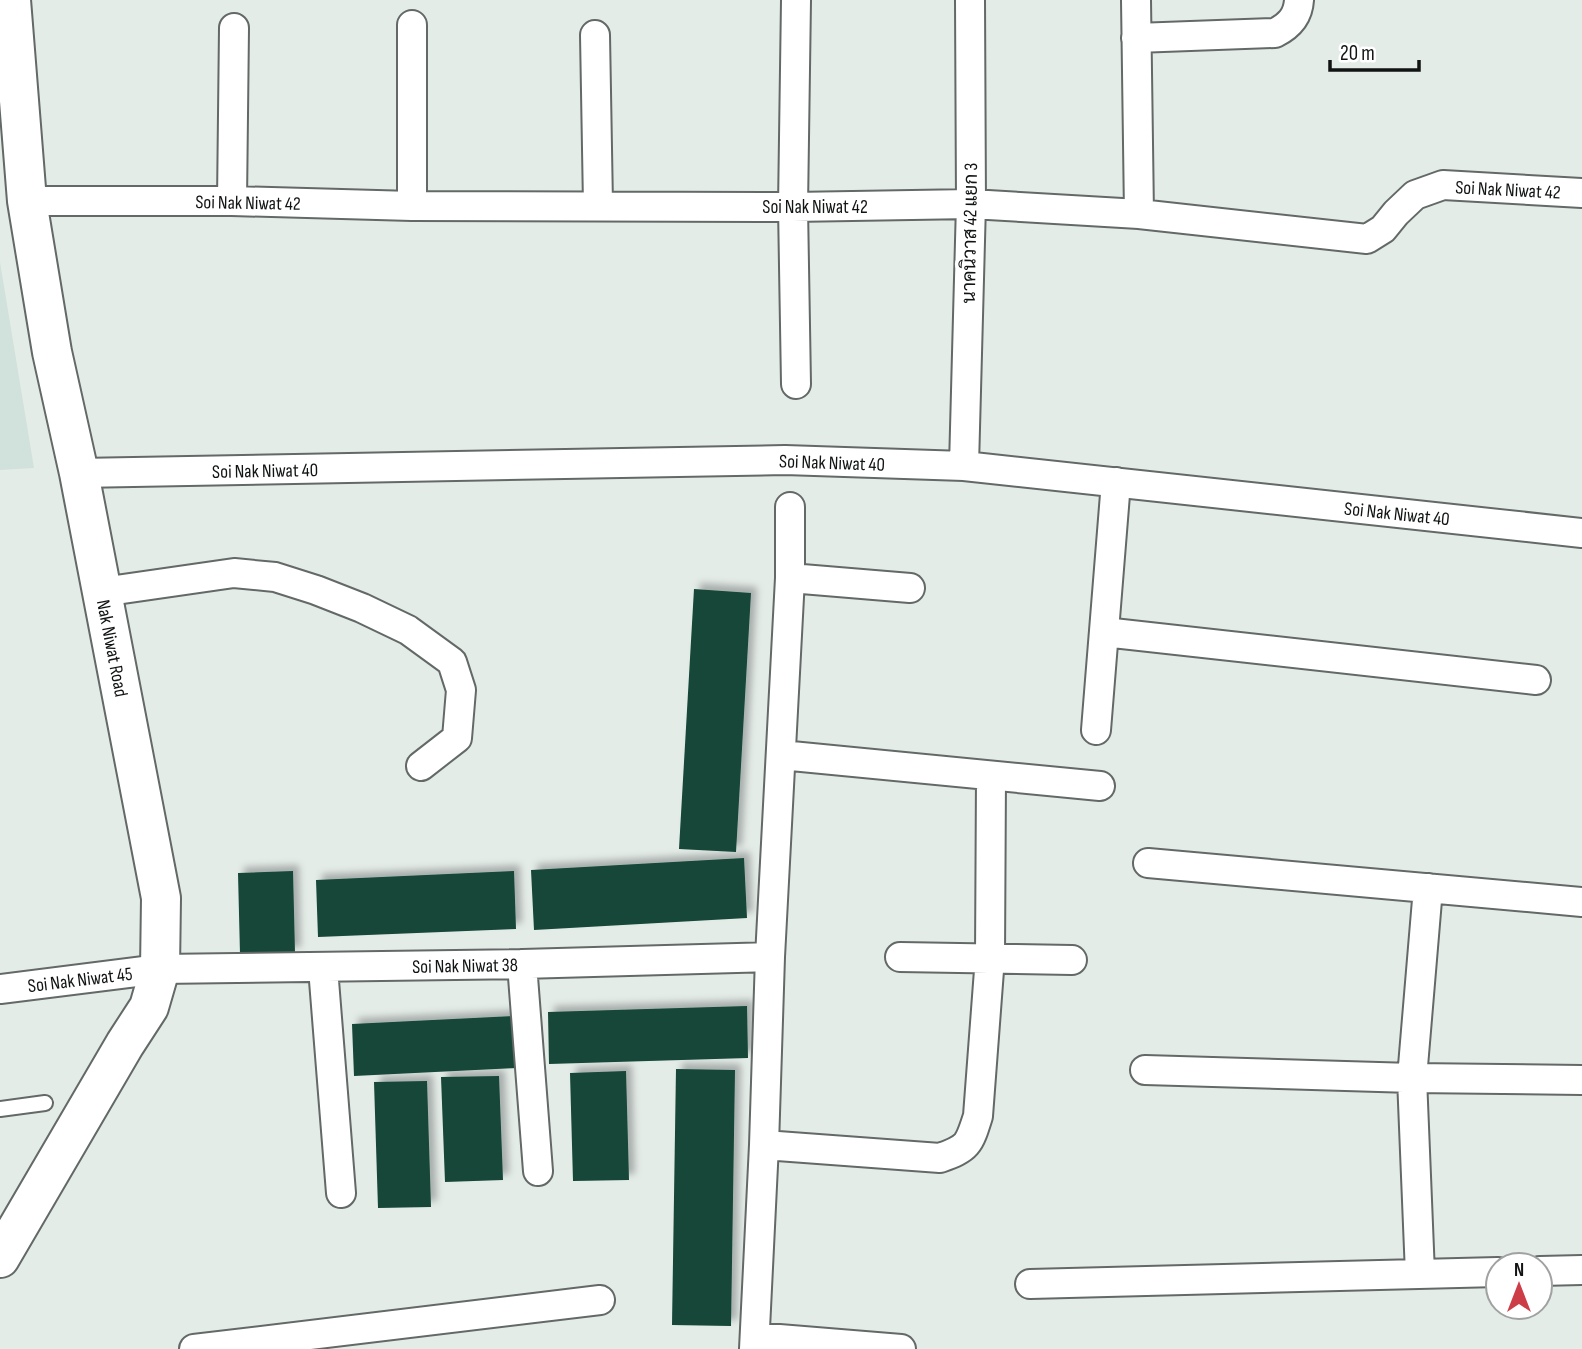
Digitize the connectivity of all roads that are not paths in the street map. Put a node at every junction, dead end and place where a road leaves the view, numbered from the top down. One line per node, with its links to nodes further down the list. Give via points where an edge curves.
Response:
1 (11, 0): 10 (main road, Nak Niwat Road)
2 (796, 0): 17 (street)
3 (970, 0): 14 (street, นาคนิวาส 42 แยก 3)
4 (1136, 0): 9 (street)
5 (1299, 0): 9 (street, via 1291,24 1275,33)
6 (412, 25): 16 (street)
7 (234, 27): 13 (street)
8 (595, 35): 15 (street)
9 (1136, 38): 18 (street)
10 (11, 147): 12 (main road, Nak Niwat Road)
11 (1582, 193): 18 (street, Soi Nak Niwat 42, via 1443,185 1415,195 1367,239)
12 (27, 201): 13 (street, Soi Nak Niwat 42); 21 (main road, Nak Niwat Road, via 52,352)
13 (232, 201): 16 (street, Soi Nak Niwat 42)
14 (971, 204): 17 (street, Soi Nak Niwat 42); 18 (street, Soi Nak Niwat 42); 20 (street, นาคนิวาส 42 แยก 3)
15 (598, 205): 16 (street, Soi Nak Niwat 42); 17 (street, Soi Nak Niwat 42)
16 (412, 206)
17 (793, 207): 19 (street)
18 (1139, 214)
19 (796, 384)
20 (964, 466): 21 (street, Soi Nak Niwat 40, via 785,460); 22 (street, Soi Nak Niwat 40)
21 (79, 473): 27 (main road, Nak Niwat Road)
22 (1116, 482): 24 (street, Soi Nak Niwat 40); 28 (street)
23 (790, 507): 25 (street)
24 (1582, 533)
25 (790, 578): 26 (street); 31 (street)
26 (910, 588)
27 (102, 592): 32 (street, via 234,573 275,577 328,594 408,630 452,662 461,690 457,738); 44 (main road, Nak Niwat Road, via 161,898)
28 (1104, 632): 29 (street); 30 (street)
29 (1536, 680)
30 (1096, 730)
31 (782, 755): 33 (street); 38 (street)
32 (421, 766)
33 (991, 776): 34 (street); 40 (street)
34 (1100, 786)
35 (1148, 863): 36 (street)
36 (1428, 888): 37 (street); 47 (street)
37 (1582, 902)
38 (770, 957): 42 (street, Soi Nak Niwat 38); 51 (street)
39 (900, 957): 40 (street)
40 (990, 957): 41 (street); 51 (street, via 978,1116 962,1150 940,1158)
41 (1072, 960)
42 (522, 964): 43 (street, Soi Nak Niwat 38); 52 (street)
43 (323, 968): 44 (street, Soi Nak Niwat 38); 53 (street)
44 (160, 969): 45 (street, Soi Nak Niwat 45); 54 (main road, Nak Niwat Road, via 149,1007)
45 (0, 989)
46 (1145, 1070): 47 (street)
47 (1412, 1078): 48 (street); 58 (street)
48 (1582, 1080)
49 (46, 1103): 50 (lane)
50 (0, 1109)
51 (764, 1145): 61 (street)
52 (538, 1171)
53 (341, 1193)
54 (1, 1255)
55 (1582, 1270): 56 (street)
56 (1554, 1271)
57 (1484, 1272): 58 (street)
58 (1420, 1274): 59 (street)
59 (1030, 1284)
60 (600, 1300): 62 (street)
61 (754, 1343): 63 (street)
62 (194, 1349)
63 (901, 1349)

